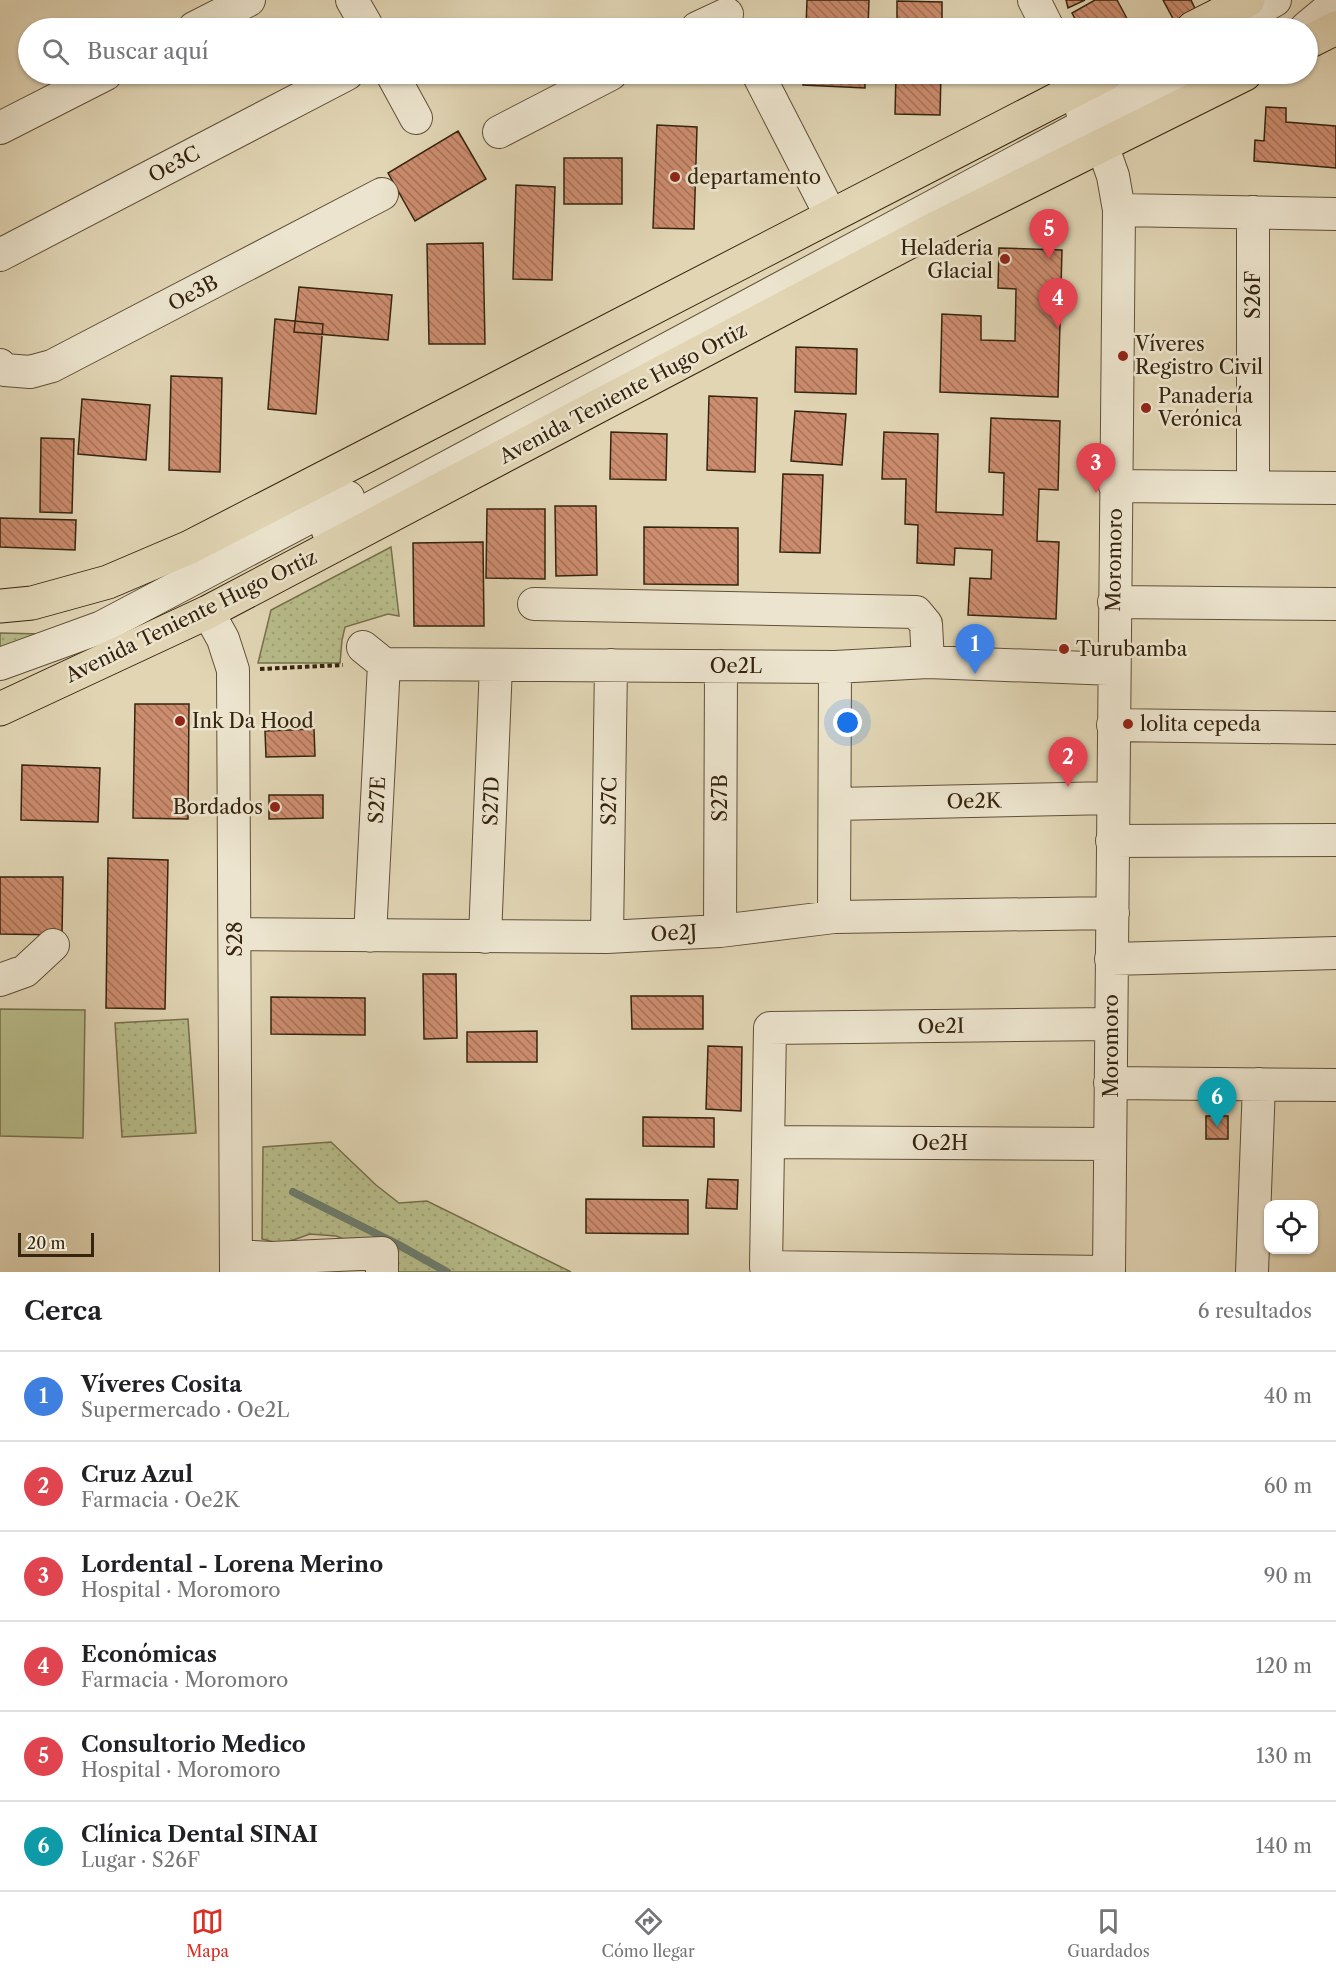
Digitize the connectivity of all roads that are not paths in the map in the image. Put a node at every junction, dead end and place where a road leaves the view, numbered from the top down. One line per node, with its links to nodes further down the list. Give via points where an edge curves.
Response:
1 (249, 0): 7 (street)
2 (352, 0): 8 (street)
3 (1034, 0): 9 (street)
4 (1248, 0): 10 (main road)
5 (1275, 0): 11 (street)
6 (1336, 3): 12 (street)
7 (214, 18)
8 (362, 18)
9 (1043, 18)
10 (1211, 18)
11 (1212, 18)
12 (1318, 18)
13 (1336, 28): 14 (main road)
14 (1318, 37)
15 (86, 84): 26 (street)
16 (328, 84): 34 (street, Oe3C)
17 (397, 84): 24 (street)
18 (592, 84): 27 (street)
19 (763, 84): 33 (street)
20 (1126, 84): 23 (street)
21 (1188, 84): 23 (main road, Avenida Teniente Hugo Ortiz)
22 (1203, 84): 23 (street)
23 (1090, 101): 30 (street, Moromoro); 33 (main road, Avenida Teniente Hugo Ortiz); 43 (main road, Avenida Teniente Hugo Ortiz, via 930,231); 46 (street, via 102,627); 52 (street, via 113,645)
24 (416, 118)
25 (0, 120): 26 (street)
26 (0, 128): 28 (street)
27 (499, 132)
28 (0, 140)
29 (382, 194): 35 (street, Oe3B, via 52,366 30,372 5,370)
30 (1119, 210): 31 (street); 36 (street, Moromoro)
31 (1252, 212): 32 (street); 37 (street, S26F)
32 (1336, 214)
33 (831, 216): 42 (main road, Avenida Teniente Hugo Ortiz, via 190,547 108,582 32,603)
34 (0, 255)
35 (0, 365)
36 (1115, 486): 37 (street); 39 (street, Moromoro)
37 (1253, 486): 38 (street)
38 (1336, 488)
39 (1114, 602): 41 (street); 51 (street, Moromoro)
40 (534, 604): 45 (street, via 916,612 926,624)
41 (1336, 604)
42 (0, 606)
43 (208, 612): 53 (main road, Avenida Teniente Hugo Ortiz); 63 (street, S28, via 223,639 233,670)
44 (374, 656): 47 (street, Oe2L); 64 (street, S27E)
45 (928, 662): 50 (street, Oe2L); 51 (street, Oe2L)
46 (0, 664)
47 (496, 664): 48 (street, Oe2L); 65 (street, S27D)
48 (611, 665): 49 (street, Oe2L); 66 (street, S27C)
49 (721, 666): 50 (street, Oe2L); 62 (street, S27B)
50 (835, 667): 57 (street)
51 (1114, 669): 54 (street, Moromoro)
52 (0, 691)
53 (0, 709)
54 (1113, 725): 55 (street); 56 (street, Moromoro)
55 (1336, 728)
56 (1113, 798): 57 (street, Oe2K); 59 (street, Moromoro)
57 (836, 804): 61 (street)
58 (1336, 840): 59 (street)
59 (1112, 841): 60 (street, Moromoro)
60 (1113, 913): 61 (street, Oe2J); 69 (street, Moromoro)
61 (834, 917): 62 (street, Oe2J)
62 (720, 930): 66 (street, Oe2J)
63 (235, 934): 64 (street, Oe2J); 77 (street, S28)
64 (370, 936): 65 (street, Oe2J)
65 (485, 937): 66 (street, Oe2J)
66 (607, 937)
67 (53, 945): 70 (street, via 25,971)
68 (1336, 953): 69 (street)
69 (1111, 959): 71 (street, Moromoro)
70 (0, 980)
71 (1111, 1024): 72 (street, Moromoro); 75 (street, Oe2I, via 770,1028)
72 (1110, 1083): 73 (street); 76 (street, Moromoro)
73 (1259, 1084): 74 (street); 80 (street)
74 (1336, 1085)
75 (769, 1142): 76 (street, Oe2H); 79 (street, via 766,1268)
76 (1110, 1144): 79 (street, Moromoro)
77 (236, 1264): 78 (street, via 271,1258 382,1253)
78 (382, 1272)
79 (1107, 1272)
80 (1252, 1272)

